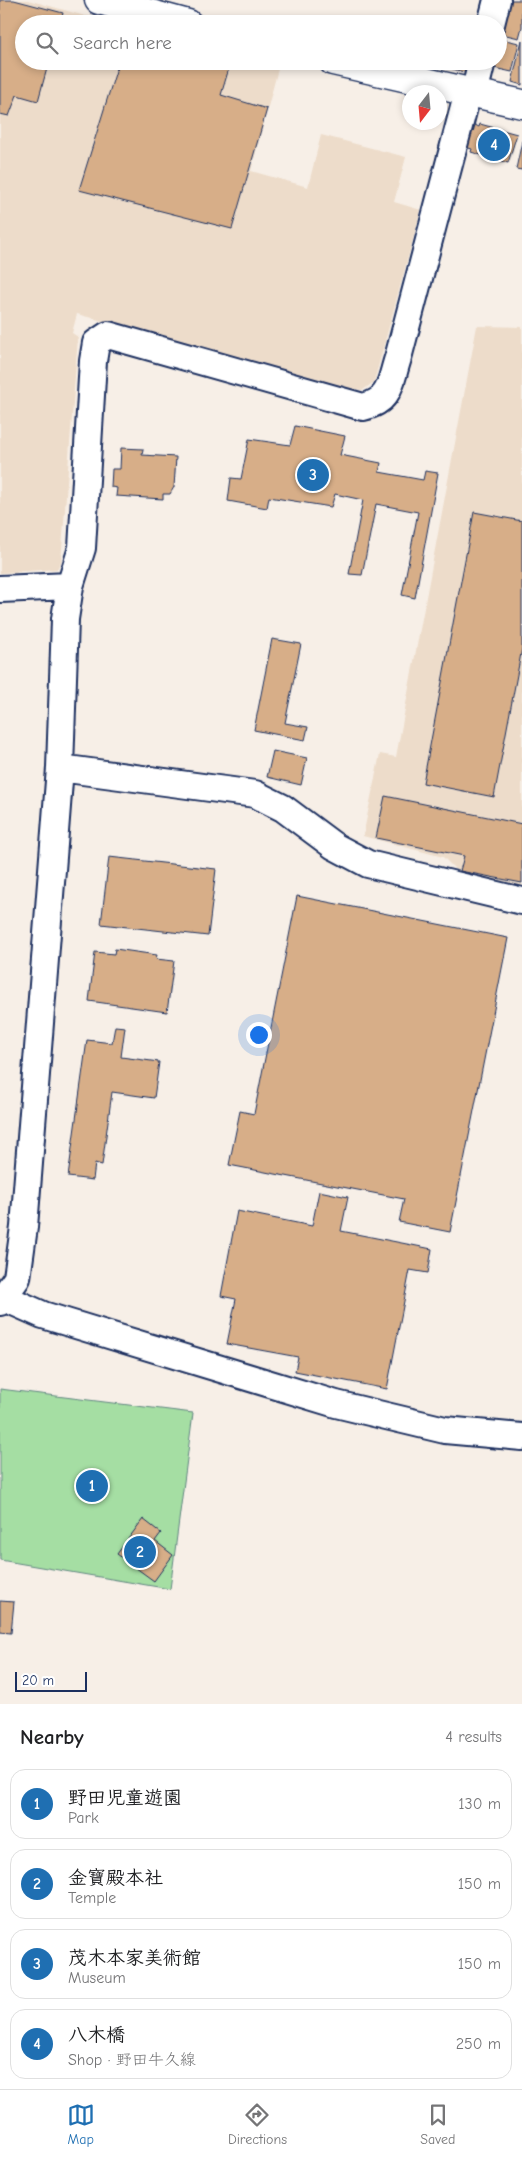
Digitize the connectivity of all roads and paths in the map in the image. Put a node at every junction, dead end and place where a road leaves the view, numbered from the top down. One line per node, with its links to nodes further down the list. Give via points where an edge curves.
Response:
1 (99, 0): 3 (main road)
2 (497, 0): 5 (street)
3 (140, 5): 4 (main road)
4 (165, 15)
5 (493, 15)
6 (372, 70): 8 (main road)
7 (479, 70): 8 (street)
8 (471, 93): 9 (main road); 10 (street, via 398,358 387,391 377,404 363,407 108,335 96,343 82,548)
9 (522, 104)
10 (70, 586): 11 (street); 12 (street, via 65,619)
11 (0, 589)
12 (60, 768): 13 (street, via 255,794 283,808 334,846 368,864); 14 (street, via 24,1227 18,1278)
13 (522, 901)
14 (1, 1298): 15 (street, via 43,1315 336,1404 445,1430)
15 (522, 1437)

